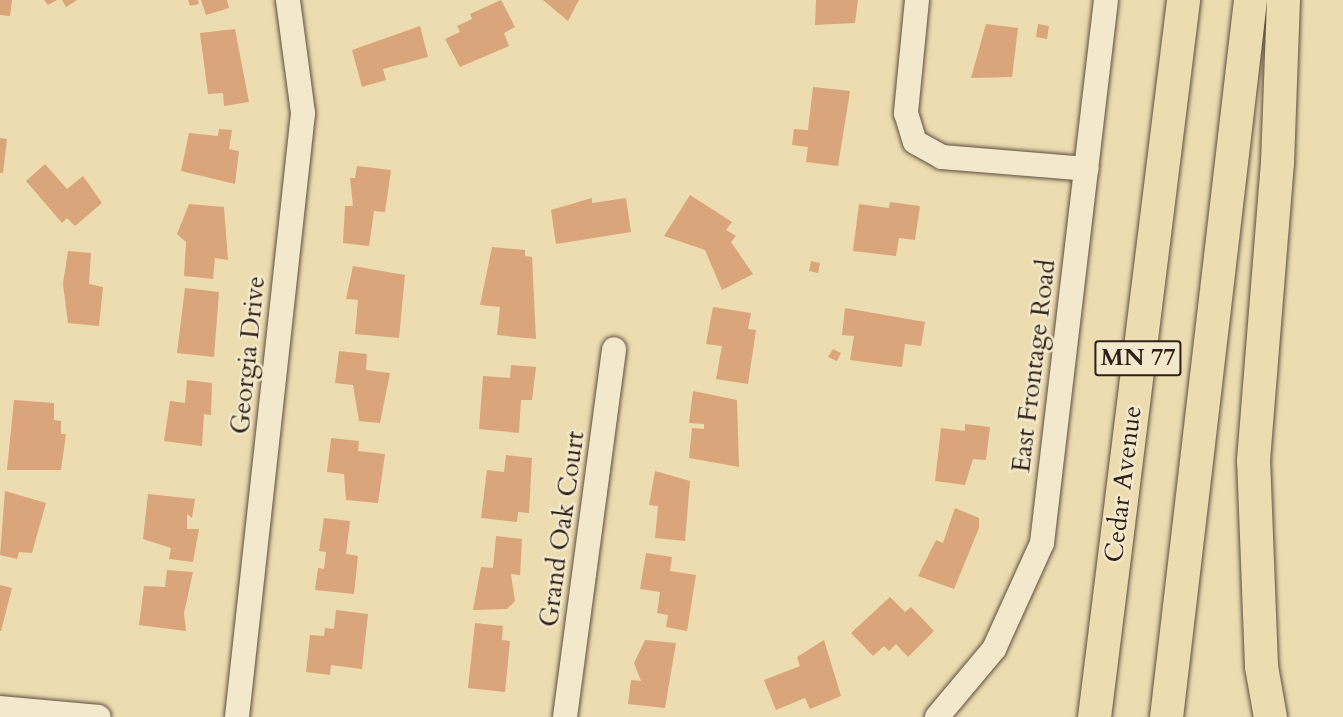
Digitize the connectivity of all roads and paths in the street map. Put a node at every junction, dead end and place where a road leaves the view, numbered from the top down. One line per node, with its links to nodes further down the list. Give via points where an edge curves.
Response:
1 (917, 0): 7 (street, via 906,113 915,142 942,157)
2 (1106, 0): 7 (street, East Frontage Road)
3 (1183, 0): 14 (highway, Cedar Avenue / MN 77)
4 (1250, 0): 15 (highway, MN 77)
5 (1283, 0): 16 (highway, via 1253,460 1259,644)
6 (292, 1): 12 (street, Georgia Drive, via 303,113)
7 (1087, 169): 10 (street, East Frontage Road, via 1042,543 994,649)
8 (614, 349): 13 (street, Grand Oak Court)
9 (0, 708): 11 (street)
10 (940, 715)
11 (99, 717)
12 (237, 717)
13 (565, 717)
14 (1094, 717)
15 (1166, 717)
16 (1270, 717)

